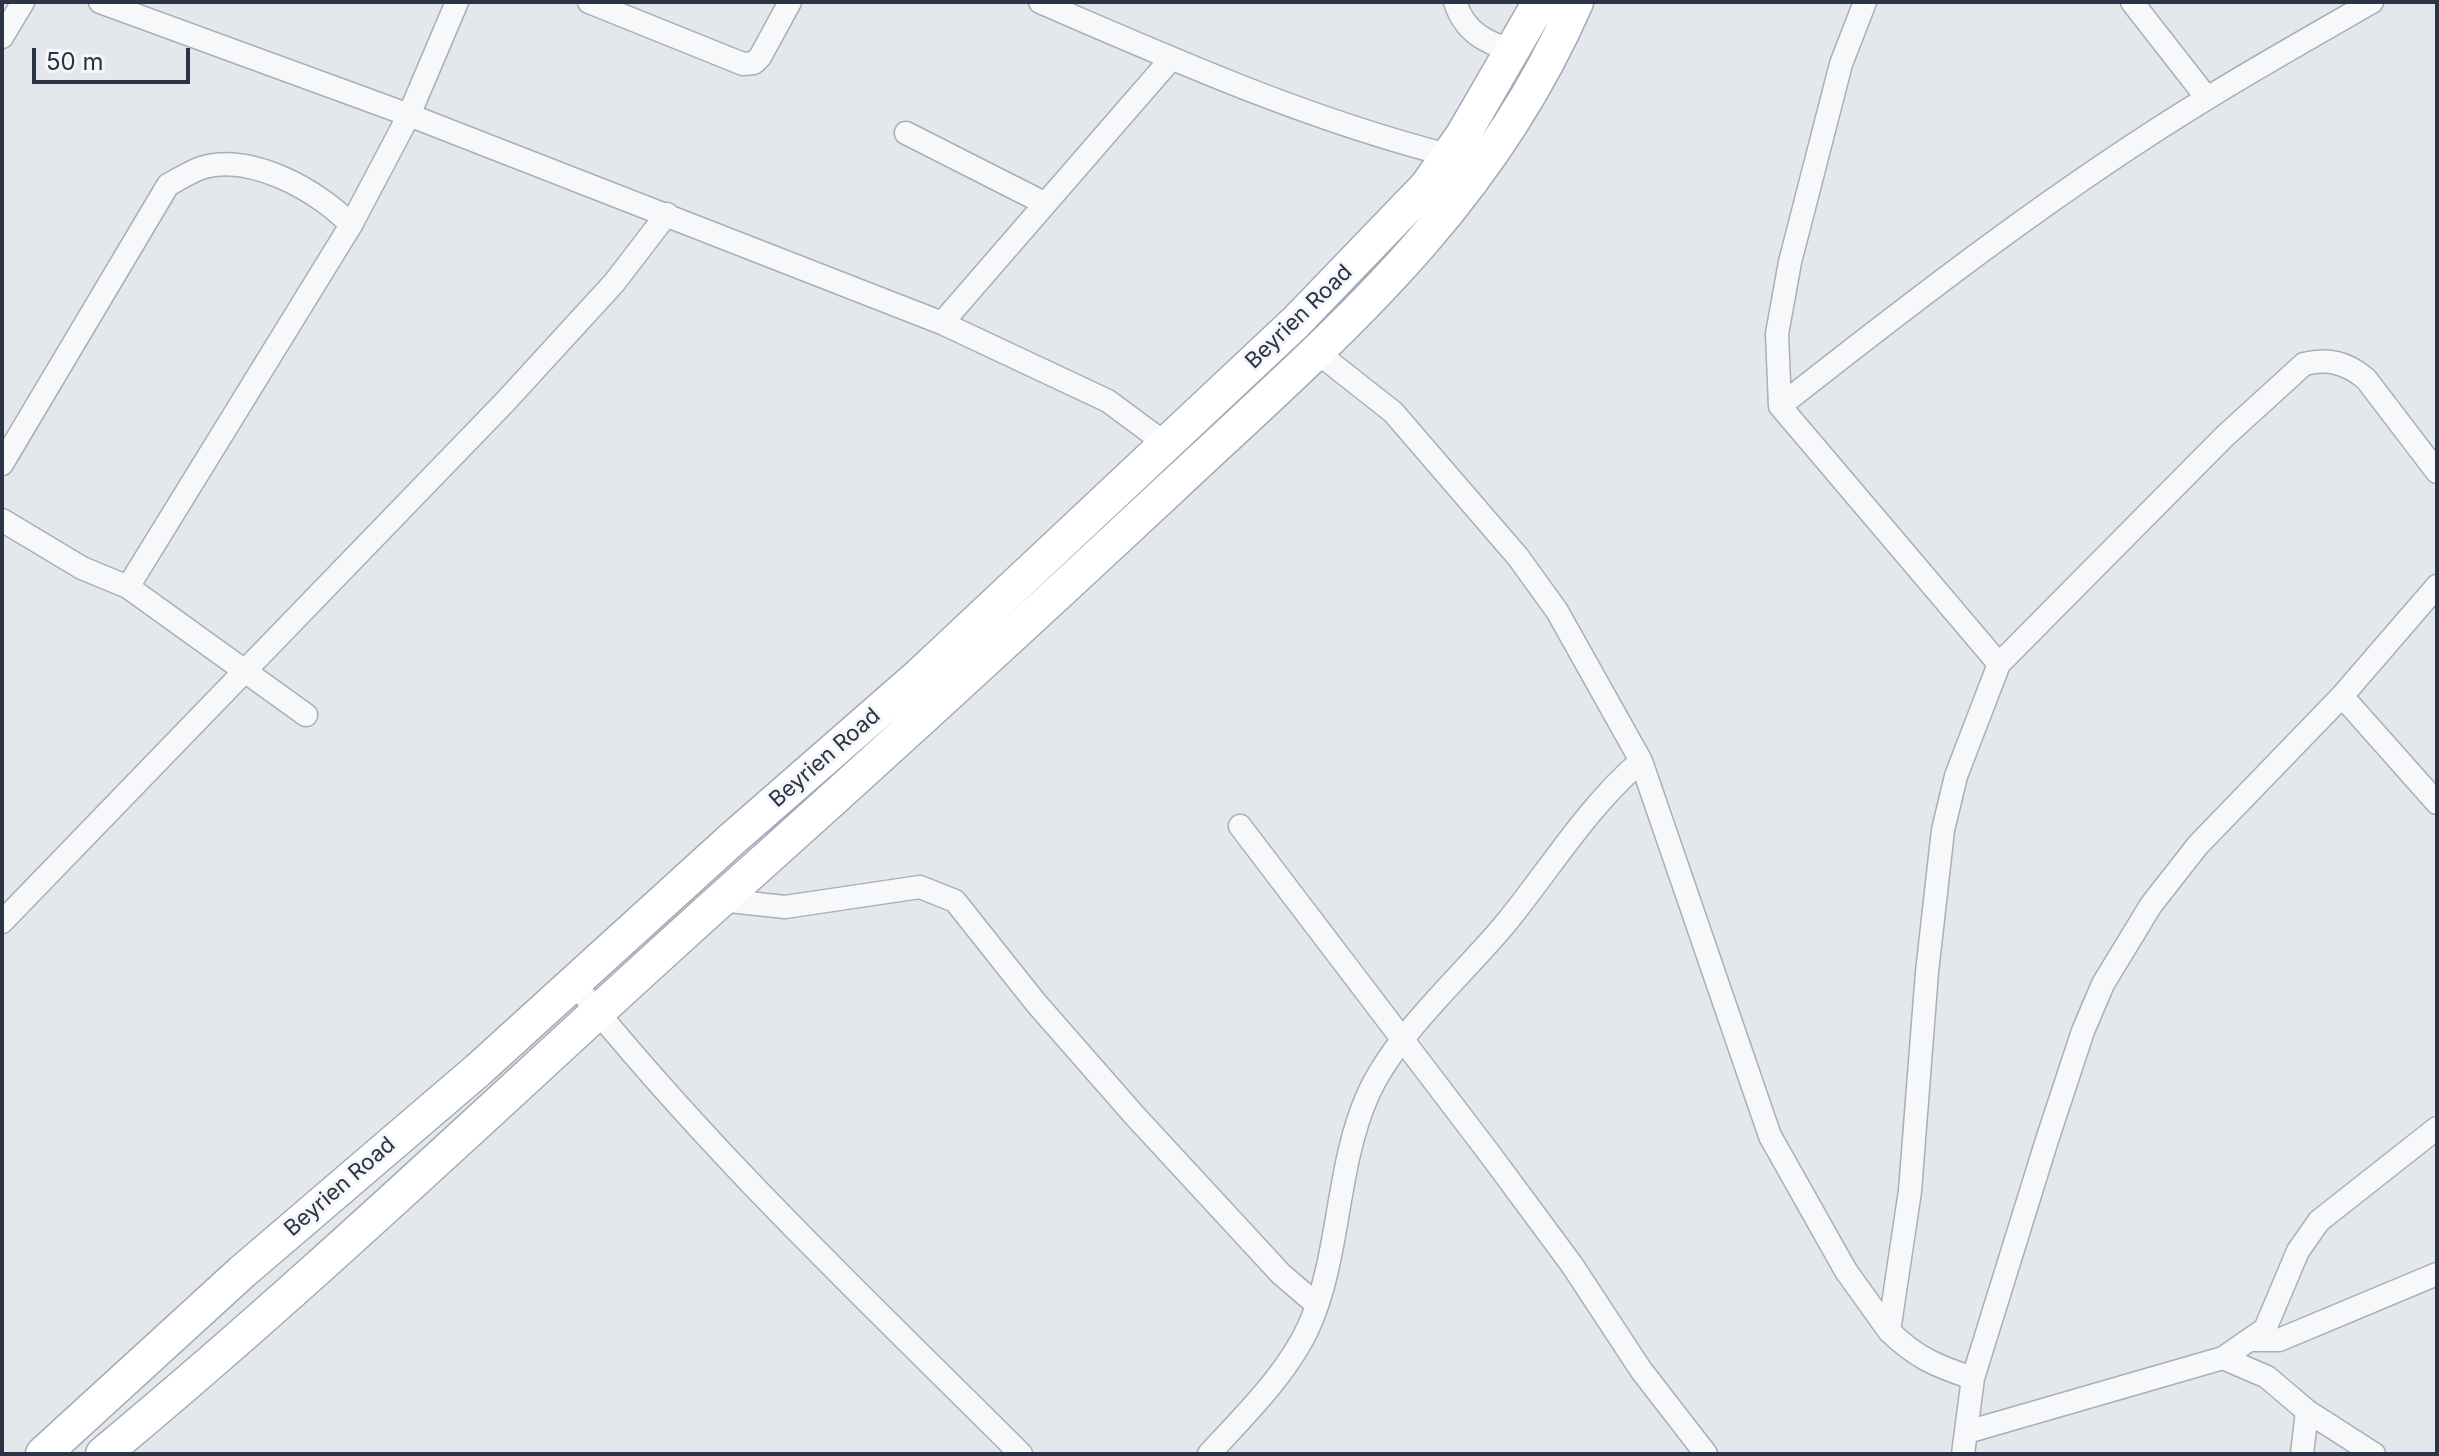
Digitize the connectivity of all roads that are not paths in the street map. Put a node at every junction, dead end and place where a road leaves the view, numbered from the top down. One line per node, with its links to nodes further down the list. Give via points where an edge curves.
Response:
1 (23, 2): 13 (street)
2 (100, 2): 17 (street)
3 (457, 2): 17 (street)
4 (589, 2): 5 (street, via 743,64 760,57)
5 (790, 2)
6 (1040, 2): 15 (street)
7 (1455, 2): 14 (street, via 1471,31)
8 (1540, 2): 14 (main road, Beyrien Road)
9 (1576, 2): 24 (main road, Beyrien Road, via 1525,102 1466,191 1427,240)
10 (1865, 2): 25 (street, via 1841,64 1790,262 1777,334)
11 (2132, 2): 16 (street)
12 (2370, 2): 16 (street)
13 (2, 37)
14 (1514, 52): 19 (main road, Beyrien Road)
15 (1171, 59): 19 (street, via 1369,135); 20 (street)
16 (2207, 98): 25 (street, via 1909,305)
17 (409, 115): 21 (street); 22 (street)
18 (906, 133): 20 (street)
19 (1448, 155): 26 (main road, Beyrien Road, via 1427,186 1347,272)
20 (1044, 203): 23 (street)
21 (667, 214): 23 (street); 35 (street, via 614,283 504,403)
22 (351, 225): 27 (street, via 302,185 258,170 203,167 168,185); 31 (street)
23 (942, 323): 26 (street, via 1108,401)
24 (1318, 353): 33 (main road, Beyrien Road); 38 (street, via 1393,412 1518,557 1557,611)
25 (1780, 406): 34 (street)
26 (1166, 444): 32 (main road, Beyrien Road)
27 (2, 464)
28 (2437, 472): 34 (street, via 2353,368 2329,361 2304,364 2225,436)
29 (2, 520): 31 (street, via 82,568)
30 (2437, 586): 36 (street)
31 (128, 587): 35 (street)
32 (1014, 587): 33 (main road); 43 (main road, Beyrien Road)
33 (1037, 614): 41 (main road, Beyrien Road)
34 (1999, 664): 49 (street, via 1956,776 1943,830 1910,1191)
35 (244, 669): 37 (street); 42 (street)
36 (2342, 696): 39 (street); 52 (street, via 2198,845 2151,905 2103,984 2056,1113)
37 (306, 715)
38 (1641, 761): 45 (street, via 1594,808 1512,915); 49 (street, via 1770,1136 1846,1271)
39 (2437, 803)
40 (1240, 826): 45 (street)
41 (720, 900): 44 (main road, Beyrien Road); 48 (street, via 785,907 920,887 955,901 1135,1116 1281,1274)
42 (2, 922)
43 (575, 984): 44 (street); 55 (main road, Beyrien Road, via 242,1272)
44 (596, 1011): 56 (main road, Beyrien Road, via 268,1313); 57 (street, via 858,1295)
45 (1404, 1041): 48 (street, via 1380,1073 1360,1117); 59 (street)
46 (2437, 1128): 50 (street, via 2319,1221 2298,1251 2265,1329)
47 (2437, 1274): 50 (street, via 2279,1340)
48 (1316, 1304): 58 (street, via 1293,1354)
49 (1889, 1331): 52 (street, via 1911,1353 1936,1367)
50 (2251, 1340): 51 (street)
51 (2223, 1358): 53 (street, via 2267,1377); 54 (street)
52 (1973, 1378): 54 (street)
53 (2307, 1411): 60 (street); 61 (street)
54 (1965, 1443)
55 (43, 1454)
56 (103, 1454)
57 (1021, 1454)
58 (1209, 1454)
59 (1706, 1454)
60 (2302, 1454)
61 (2374, 1454)

